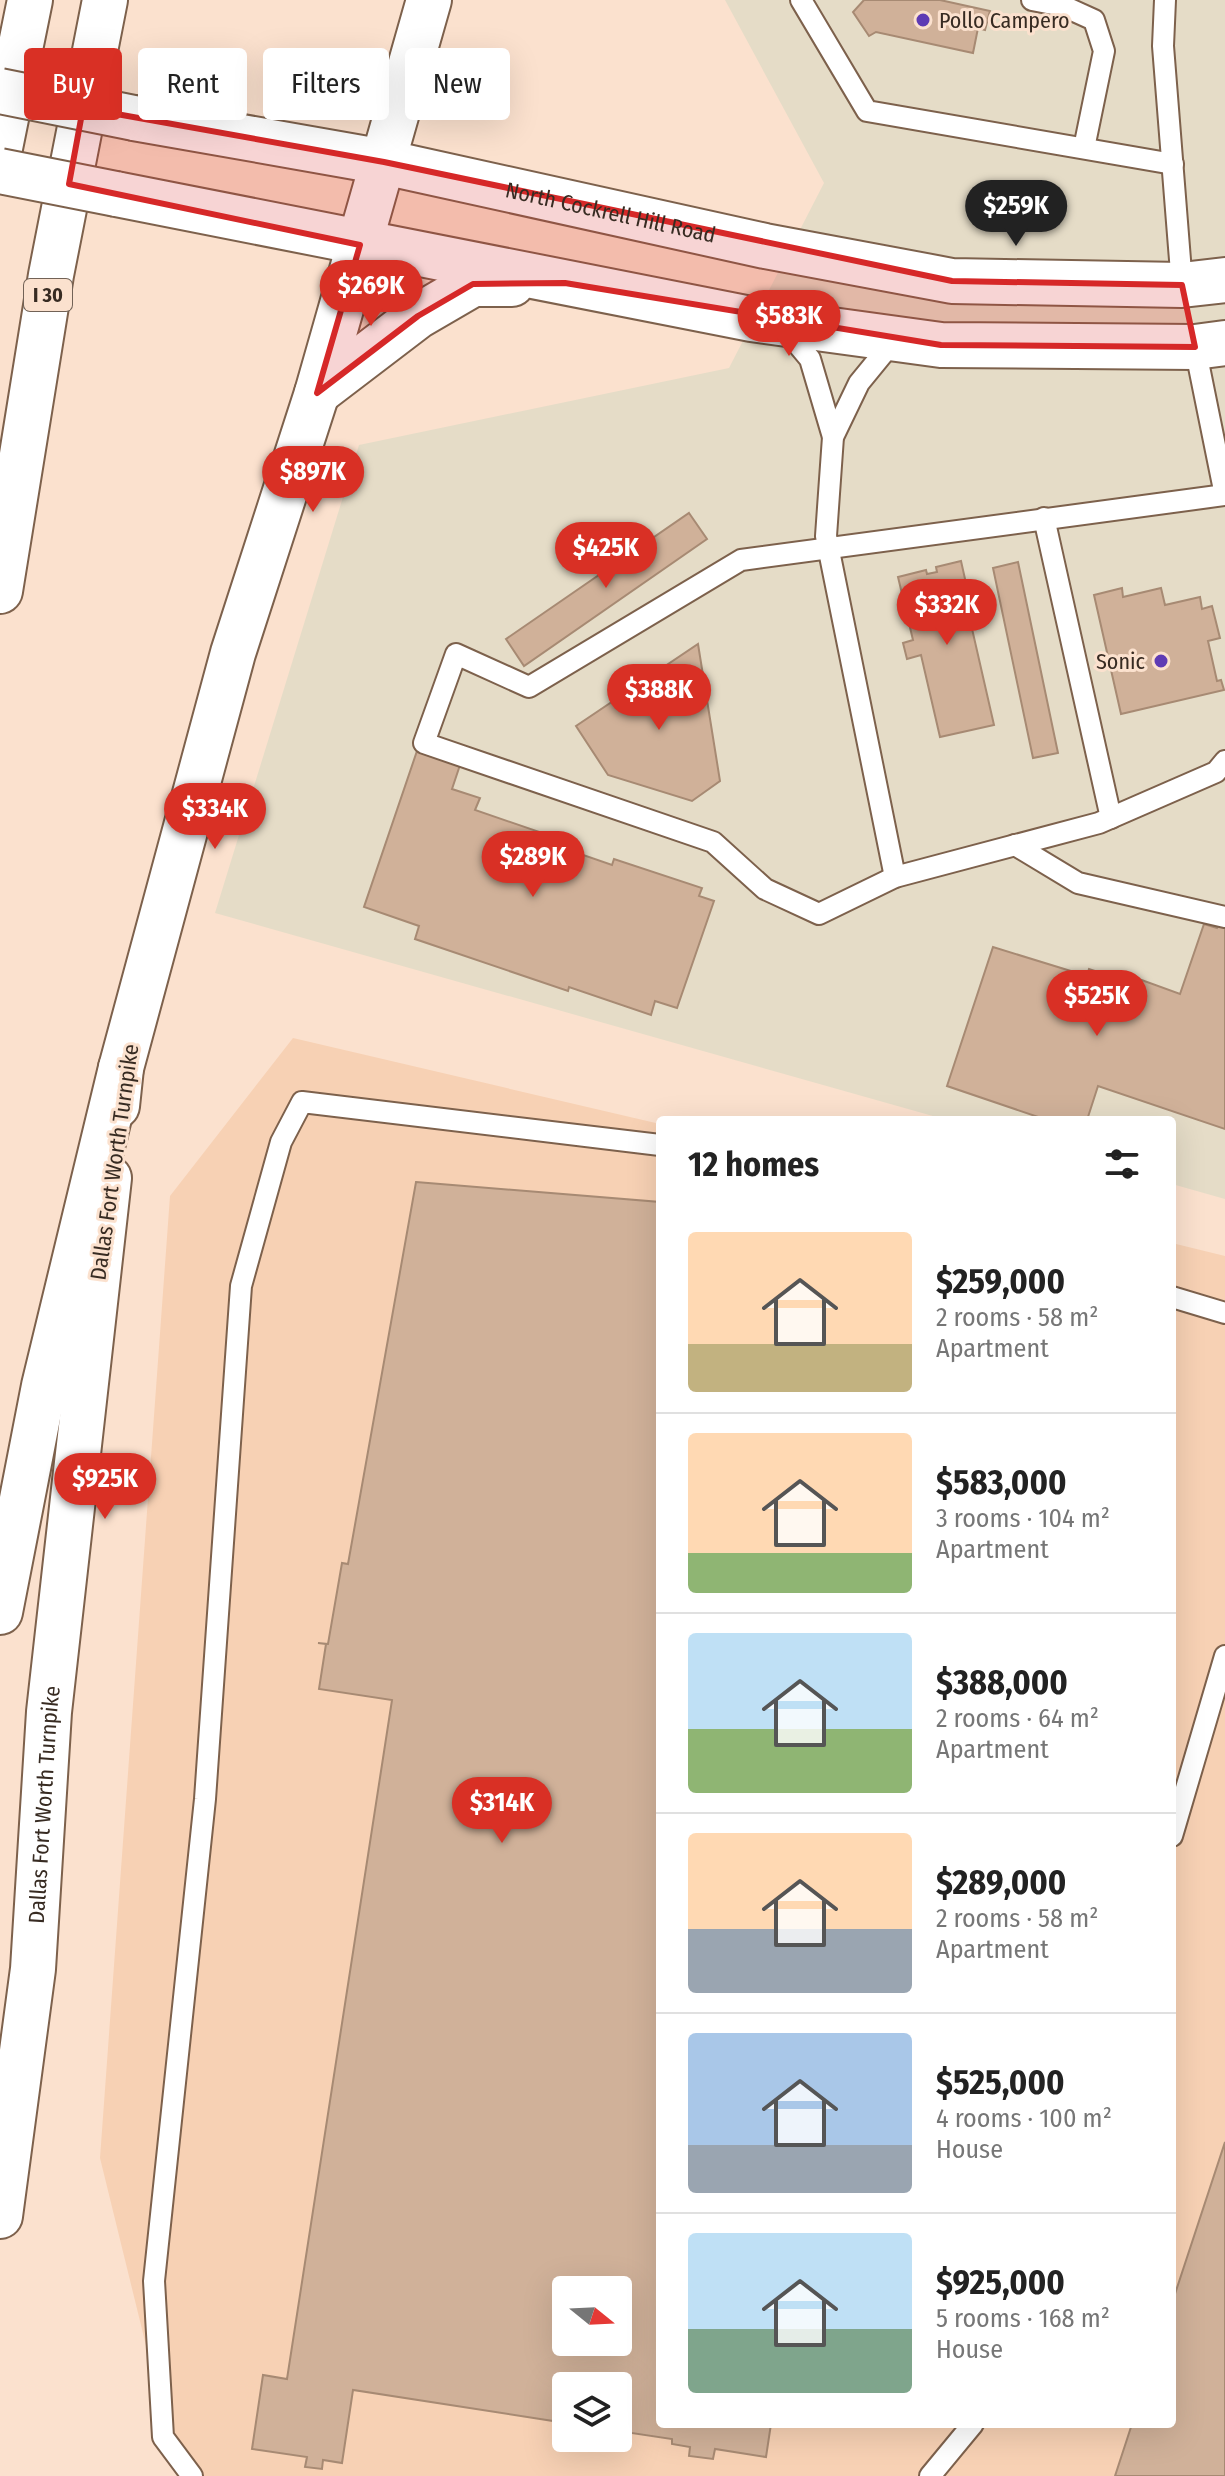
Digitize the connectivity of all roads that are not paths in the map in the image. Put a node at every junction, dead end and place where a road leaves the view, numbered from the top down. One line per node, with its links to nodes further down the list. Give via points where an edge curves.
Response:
1 (30, 0): 8 (main road)
2 (105, 0): 25 (main road, I 30, via 51,275)
3 (429, 0): 10 (main road, Dallas Fort Worth Turnpike)
4 (801, 0): 9 (lane, via 867,111)
5 (1032, 0): 9 (lane, via 1094,20 1104,51)
6 (1165, 0): 11 (lane, via 1163,46)
7 (0, 91): 10 (main road, North Cockrell Hill Road, bridge)
8 (0, 148)
9 (1084, 148): 11 (lane)
10 (384, 162): 13 (main road, Dallas Fort Worth Turnpike); 16 (main road, North Cockrell Hill Road, via 734,240 952,281)
11 (1173, 164): 16 (lane)
12 (0, 171): 13 (main road, bridge)
13 (360, 245): 15 (main road); 20 (main road, Dallas Fort Worth Turnpike)
14 (1225, 280): 16 (main road, North Cockrell Hill Road)
15 (565, 283): 17 (main road); 20 (main road, via 473,284 418,316)
16 (1182, 285): 19 (main road)
17 (780, 323): 18 (main road); 21 (lane, via 810,359)
18 (896, 339): 19 (main road, via 941,345); 21 (lane, via 859,383)
19 (1210, 345): 22 (lane)
20 (317, 393): 31 (main road, Dallas Fort Worth Turnpike, via 233,653)
21 (833, 437): 24 (lane)
22 (1225, 496): 23 (lane)
23 (1044, 518): 24 (lane); 27 (lane)
24 (829, 546): 29 (lane); 29 (lane, via 741,560 529,687 456,654 424,743 713,842 765,889 819,914)
25 (0, 591)
26 (1225, 761): 27 (lane, via 1216,772)
27 (1111, 818): 28 (lane)
28 (1015, 845): 29 (lane); 30 (lane, via 1078,883)
29 (895, 877)
30 (1225, 917)
31 (121, 1068): 35 (main road, via 44,1386); 38 (main road, Dallas Fort Worth Turnpike, via 49,1712 33,1969)
32 (656, 1145): 40 (lane, via 302,1102 281,1142 241,1286 205,1799 154,2281 163,2437)
33 (1176, 1298): 34 (lane)
34 (1225, 1313)
35 (0, 1612)
36 (1225, 1656): 37 (lane)
37 (1176, 1822)
38 (0, 2216)
39 (970, 2428): 41 (lane)
40 (192, 2476)
41 (930, 2476)

